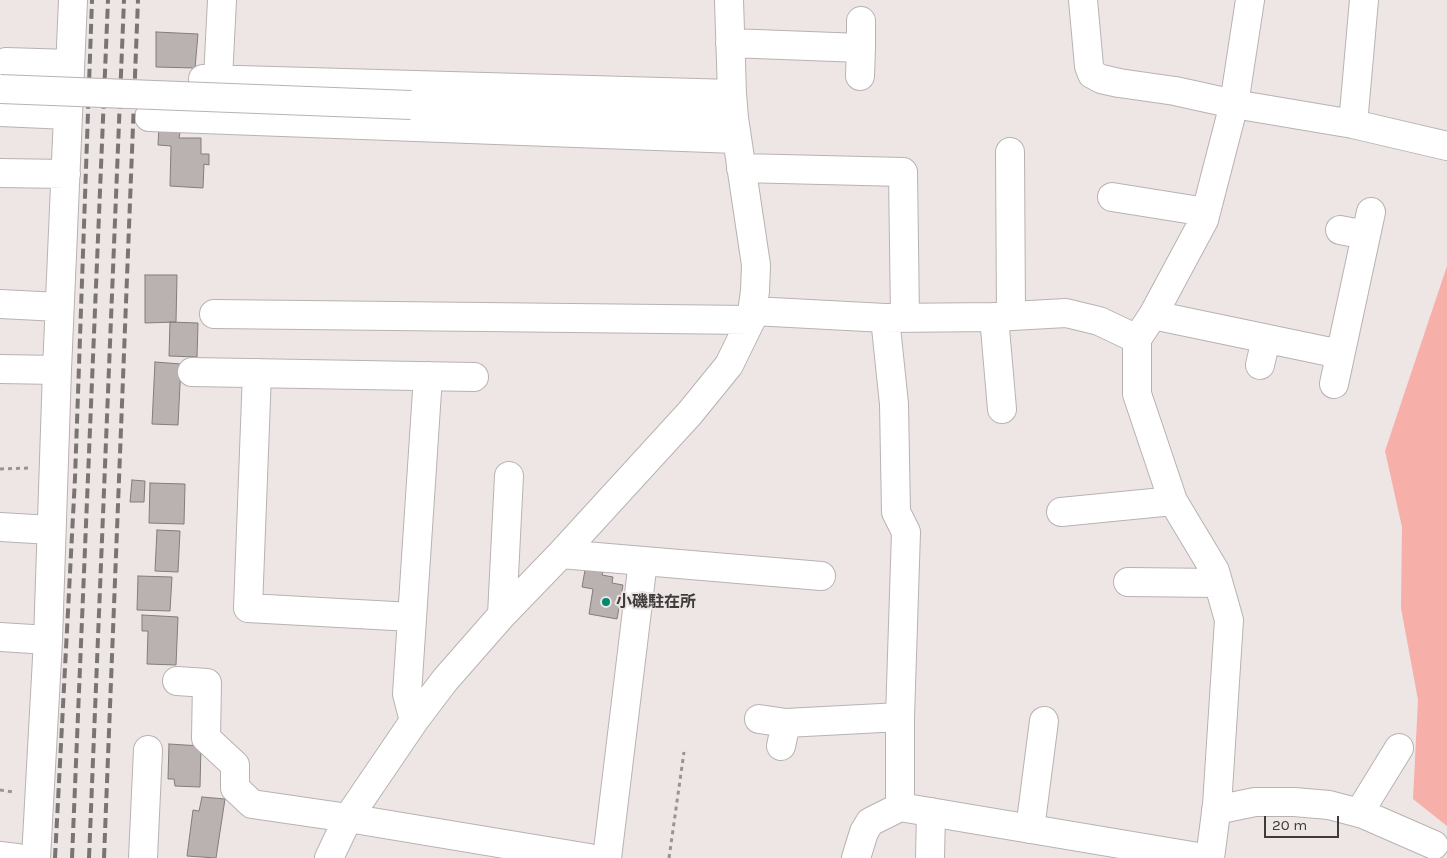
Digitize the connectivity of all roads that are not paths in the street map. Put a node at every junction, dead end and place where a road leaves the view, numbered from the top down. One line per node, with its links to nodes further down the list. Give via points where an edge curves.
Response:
1 (73, 0): 8 (street)
2 (222, 0): 11 (street, via 211,79)
3 (729, 0): 7 (street)
4 (1083, 0): 13 (street, via 1092,74 1110,82)
5 (1250, 0): 13 (street)
6 (1364, 0): 19 (street)
7 (730, 43): 10 (street, via 861,34); 17 (street)
8 (70, 64): 9 (street, via 6,62); 15 (street)
9 (0, 66)
10 (860, 76)
11 (248, 80): 17 (street); 18 (street)
12 (0, 89): 17 (street, bridge)
13 (1234, 104): 19 (street); 26 (street)
14 (0, 112): 15 (street)
15 (68, 116): 24 (street)
16 (149, 117): 18 (street)
17 (734, 117): 18 (street); 22 (street)
18 (232, 120)
19 (1353, 124): 20 (street)
20 (1447, 146)
21 (1010, 152): 33 (street)
22 (741, 168): 31 (street, via 756,265); 34 (street, via 903,172)
23 (0, 173): 24 (street)
24 (66, 174): 29 (street)
25 (1112, 197): 26 (street)
26 (1206, 212): 32 (street)
27 (1359, 226): 37 (street)
28 (0, 304): 29 (street)
29 (60, 307): 40 (street)
30 (214, 314): 31 (street)
31 (752, 315): 34 (street); 52 (street, via 729,365 690,413)
32 (1153, 315): 35 (street); 36 (street)
33 (1003, 316): 34 (street); 36 (street, via 1066,313 1100,321); 46 (street)
34 (895, 318): 62 (street, via 896,512 906,532)
35 (1266, 338): 37 (street); 38 (street)
36 (1137, 339): 48 (street, via 1137,394)
37 (1340, 354): 45 (street)
38 (1260, 365)
39 (0, 369): 40 (street)
40 (57, 370): 51 (street)
41 (192, 372): 42 (street)
42 (257, 373): 43 (street); 58 (street, via 248,608)
43 (428, 376): 44 (street); 58 (street)
44 (474, 377)
45 (1334, 384)
46 (1002, 409)
47 (508, 476): 57 (street)
48 (1174, 501): 49 (street); 56 (street)
49 (1061, 512)
50 (0, 528): 51 (street)
51 (51, 530): 60 (street)
52 (561, 554): 53 (street); 57 (street)
53 (642, 561): 54 (street); 82 (street)
54 (821, 576)
55 (1128, 582): 56 (street)
56 (1218, 583): 69 (street, via 1229,620)
57 (502, 615): 64 (street)
58 (412, 617): 64 (street, via 407,694)
59 (0, 637): 60 (street)
60 (48, 640): 78 (street)
61 (177, 680): 72 (street, via 213,683 206,738 235,765 235,788 252,804)
62 (900, 717): 63 (street, via 784,735); 68 (street)
63 (759, 719)
64 (414, 721): 72 (street)
65 (1044, 721): 73 (street)
66 (1398, 748): 71 (street)
67 (148, 750): 79 (street)
68 (900, 807): 70 (street); 83 (street, via 870,822)
69 (1216, 810): 71 (street, via 1255,802 1294,802 1329,804); 86 (street)
70 (931, 812): 73 (street); 84 (street)
71 (1359, 813): 74 (street)
72 (348, 818): 75 (street); 80 (street)
73 (1030, 829): 85 (street)
74 (1434, 844)
75 (556, 855): 81 (street)
76 (0, 856): 77 (street)
77 (17, 858)
78 (36, 858)
79 (143, 858)
80 (329, 858)
81 (590, 858)
82 (607, 858)
83 (856, 858)
84 (930, 858)
85 (1204, 858)
86 (1210, 858)

